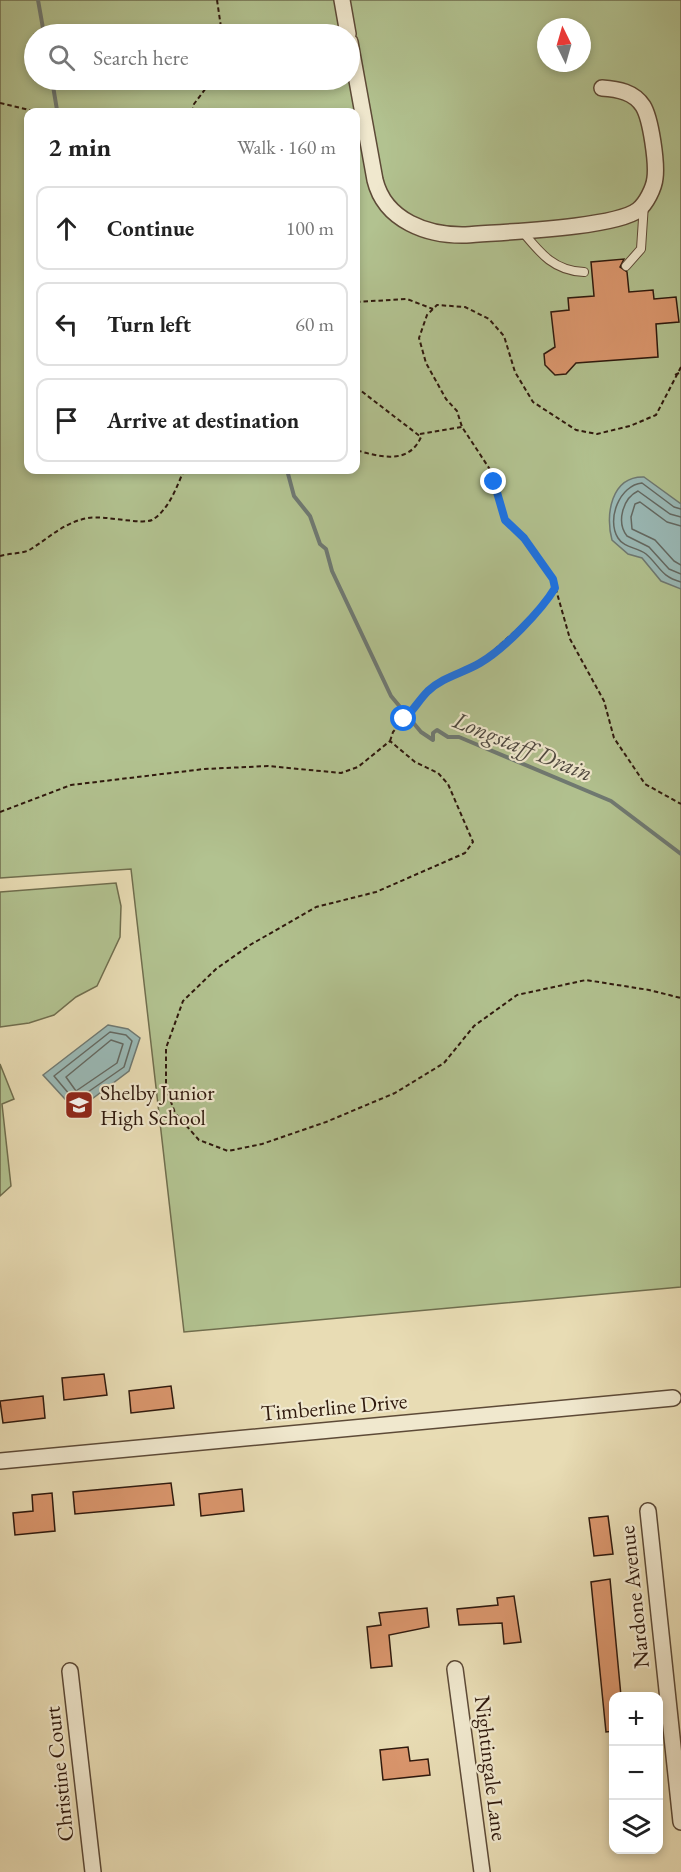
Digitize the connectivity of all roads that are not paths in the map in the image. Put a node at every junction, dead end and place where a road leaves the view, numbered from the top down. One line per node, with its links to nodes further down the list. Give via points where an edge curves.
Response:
1 (342, 0): 2 (street)
2 (346, 24)
3 (603, 88): 5 (street, via 635,98 648,117 655,176)
4 (359, 90): 6 (street, via 375,180 390,210 417,226 444,234)
5 (644, 202): 6 (street, via 640,209 611,222); 7 (lane, via 641,249)
6 (521, 230): 8 (lane, via 556,266)
7 (626, 266)
8 (584, 272)
9 (673, 1398): 10 (street, Timberline Drive)
10 (0, 1461)
11 (648, 1511): 14 (street, Nardone Avenue)
12 (455, 1669): 16 (street, Nightingale Lane)
13 (70, 1671): 15 (street, Christine Court)
14 (681, 1822)
15 (93, 1872)
16 (482, 1872)

